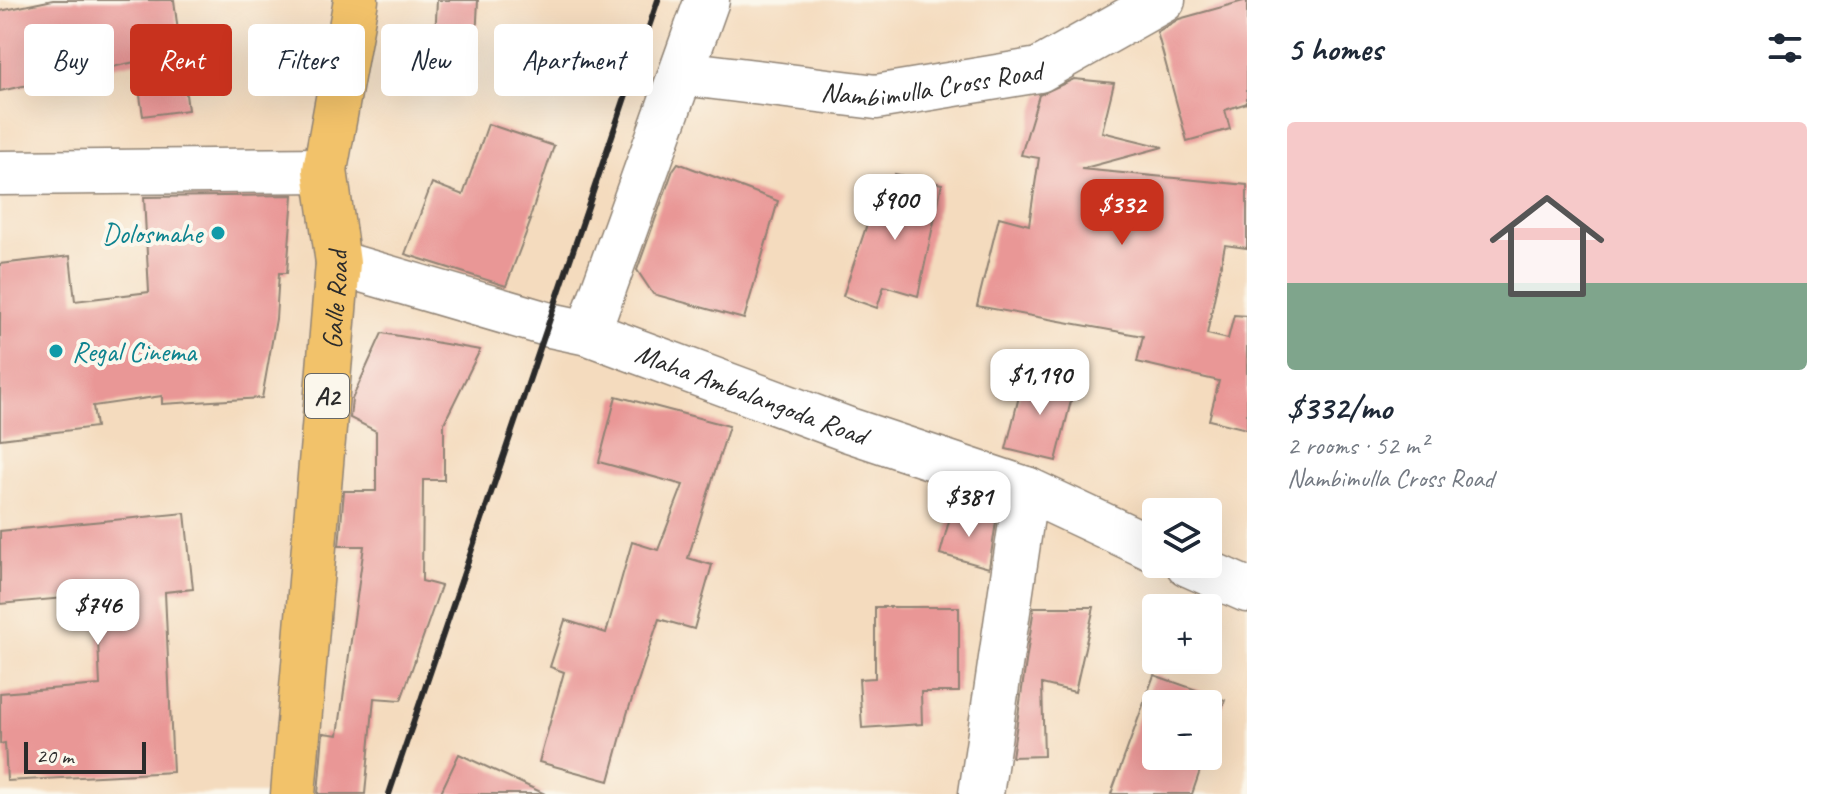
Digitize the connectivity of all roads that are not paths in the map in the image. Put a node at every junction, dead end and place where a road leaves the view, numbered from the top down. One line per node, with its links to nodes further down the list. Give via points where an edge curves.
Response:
1 (356, 0): 5 (highway, Galle Road / A2)
2 (707, 0): 4 (street)
3 (1163, 0): 4 (street, Nambimulla Cross Road, via 1039,70 876,97)
4 (682, 73): 8 (street)
5 (325, 170): 6 (street); 7 (highway, Galle Road / A2)
6 (0, 173)
7 (338, 263): 8 (street, Maha Ambalangoda Road); 13 (highway, Galle Road / A2)
8 (588, 333): 9 (street, Maha Ambalangoda Road)
9 (1026, 489): 10 (street, Maha Ambalangoda Road); 14 (street)
10 (1142, 543)
11 (1220, 578): 12 (street)
12 (1247, 590)
13 (293, 794)
14 (981, 794)

